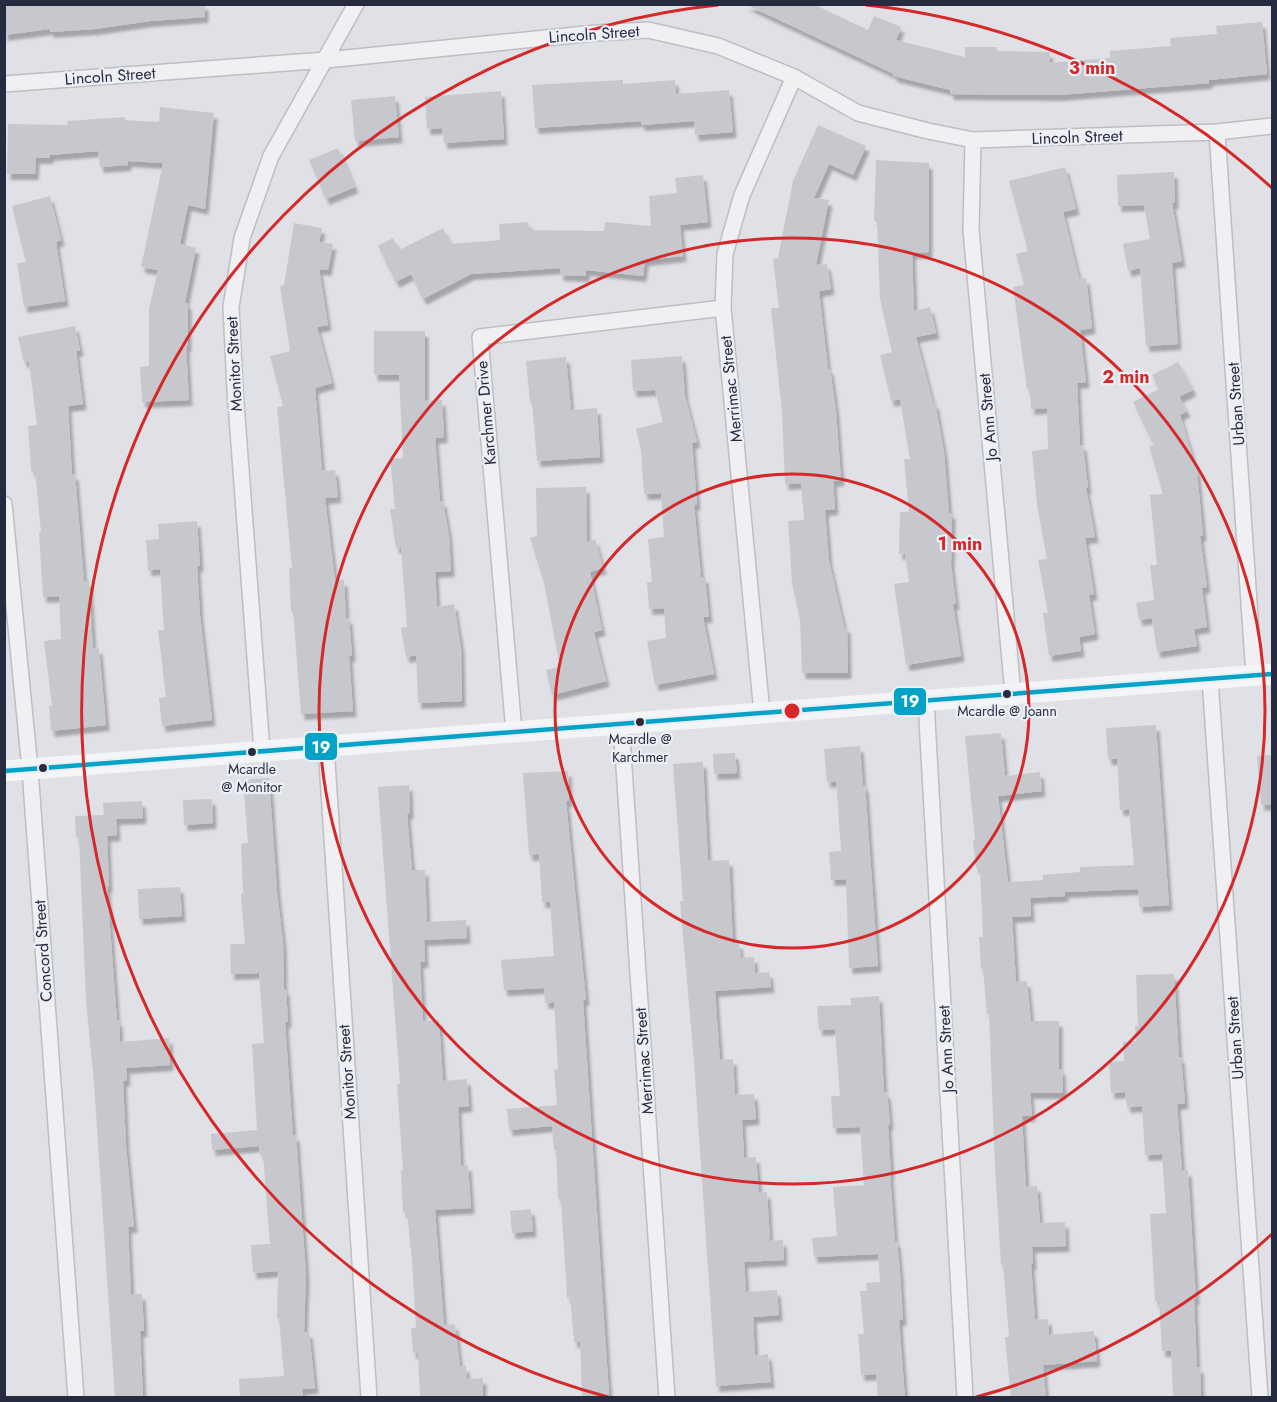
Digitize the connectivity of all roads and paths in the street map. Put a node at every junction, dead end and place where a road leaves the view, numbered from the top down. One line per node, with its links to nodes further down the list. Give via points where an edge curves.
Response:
1 (356, 4): 2 (street, Monitor Street)
2 (326, 60): 3 (street, Lincoln Street, via 648,30 718,46); 4 (street, Lincoln Street); 18 (street, Monitor Street, via 271,156 242,238 231,307)
3 (794, 77): 7 (street, Lincoln Street, via 858,113); 8 (street, Merrimac Street, via 742,195 725,254)
4 (4, 84)
5 (1272, 126): 6 (street, Lincoln Street)
6 (1217, 132): 7 (street, Lincoln Street); 10 (street, Urban Street)
7 (973, 140): 12 (street, Jo Ann Street, via 971,230)
8 (723, 308): 14 (street, Merrimac Street); 16 (street, Karchmer Drive, via 480,337)
9 (4, 504): 19 (street, Concord Street)
10 (1263, 675): 11 (main road)
11 (1210, 679): 12 (main road); 25 (street, Urban Street)
12 (1012, 694): 13 (main road)
13 (926, 700): 14 (main road); 24 (street, Jo Ann Street)
14 (762, 713): 15 (main road)
15 (621, 724): 16 (main road); 23 (street, Merrimac Street)
16 (514, 732): 17 (main road)
17 (326, 746): 18 (main road); 22 (street, Monitor Street)
18 (262, 751): 19 (main road)
19 (30, 769): 20 (main road); 21 (street, Concord Street)
20 (4, 771)
21 (76, 1398)
22 (369, 1398)
23 (667, 1398)
24 (964, 1398)
25 (1260, 1398)

